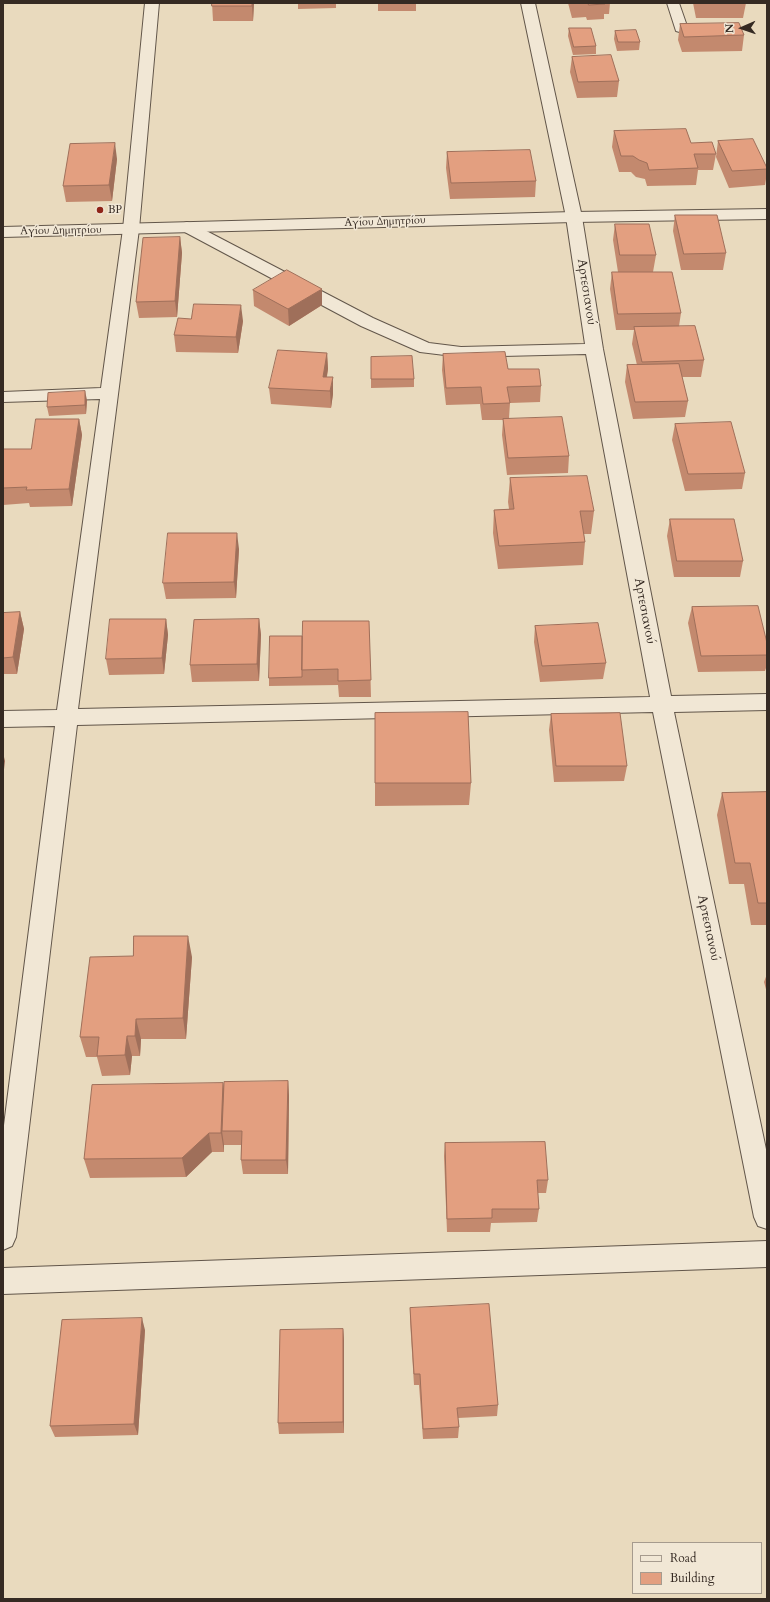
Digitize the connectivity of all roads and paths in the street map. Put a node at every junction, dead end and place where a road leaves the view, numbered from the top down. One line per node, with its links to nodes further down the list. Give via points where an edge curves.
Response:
1 (152, 3): 8 (street)
2 (528, 3): 6 (street, Αρτεσιανού)
3 (673, 3): 4 (lane, via 681,28 697,33)
4 (720, 33)
5 (767, 214): 6 (street, Αγίου Δημητρίου)
6 (574, 217): 7 (street, Αγίου Δημητρίου); 10 (street, Αρτεσιανού)
7 (187, 227): 8 (street, Αγίου Δημητρίου); 10 (street, via 367,322 426,348 461,352)
8 (131, 229): 9 (street, Αγίου Δημητρίου); 11 (street)
9 (3, 232)
10 (594, 349): 14 (street, Αρτεσιανού)
11 (110, 393): 12 (street); 15 (street)
12 (3, 397)
13 (767, 702): 14 (street)
14 (662, 703): 15 (street); 17 (street, Αρτεσιανού)
15 (67, 717): 16 (street); 18 (street)
16 (3, 719)
17 (767, 1218)
18 (3, 1237)
19 (767, 1254): 20 (street)
20 (3, 1281)

